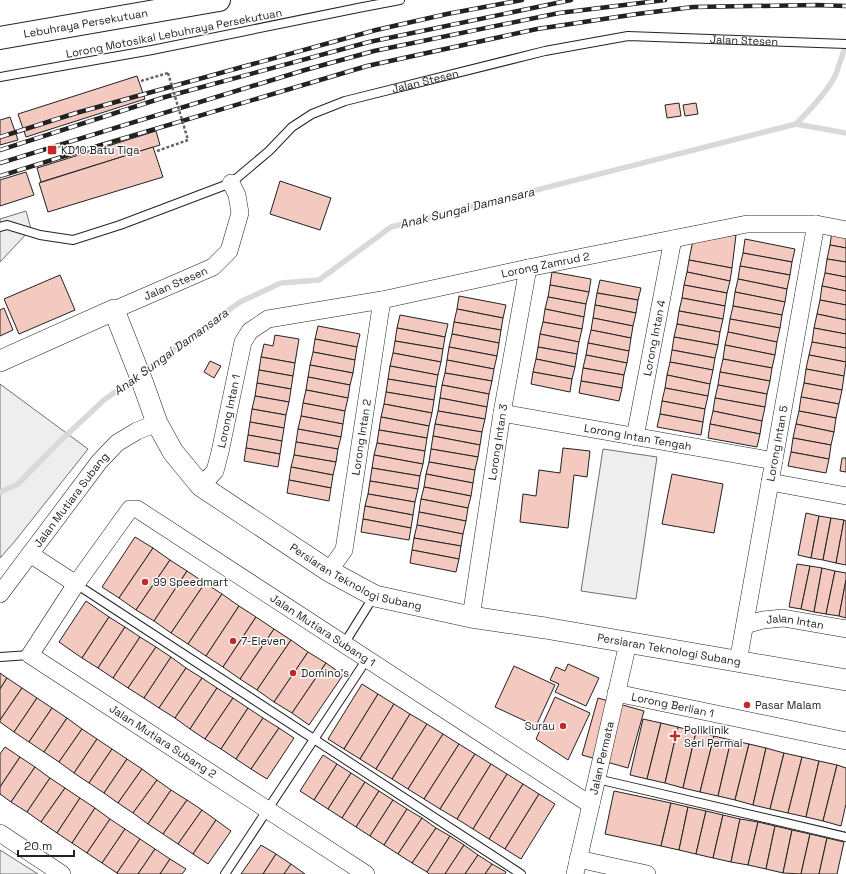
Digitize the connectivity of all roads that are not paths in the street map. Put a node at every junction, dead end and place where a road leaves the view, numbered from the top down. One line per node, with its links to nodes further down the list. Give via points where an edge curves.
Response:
1 (218, 0): 3 (highway, Lebuhraya Persekutuan)
2 (400, 0): 5 (lane, Lorong Motosikal Lebuhraya Persekutuan)
3 (0, 38)
4 (846, 44): 6 (lane, Jalan Stesen, via 628,36 545,51 345,101 312,114 292,127 269,151)
5 (0, 78)
6 (231, 183): 8 (lane, via 73,240 7,225); 13 (street, Jalan Stesen, via 237,195 240,213 228,251 213,268)
7 (816, 224): 9 (street, Lorong Zamrud 2); 10 (street, Lorong Zamrud 2, via 747,224); 19 (street, Lorong Intan 5)
8 (0, 227)
9 (846, 230)
10 (673, 239): 11 (street, Lorong Zamrud 2); 18 (street, Lorong Intan 4)
11 (528, 268): 12 (street, Lorong Zamrud 2); 16 (street, Lorong Intan 3)
12 (382, 300): 14 (street, Lorong Zamrud 2, via 268,319); 24 (street, Lorong Intan 2, via 344,550)
13 (114, 310): 15 (street); 17 (street, Persiaran Teknologi Subang)
14 (250, 331): 21 (street, Lorong Intan 1, via 243,342 215,471)
15 (0, 361)
16 (502, 413): 18 (street, Lorong Intan Tengah); 28 (street, Lorong Intan 3)
17 (157, 423): 21 (street, Persiaran Teknologi Subang, via 173,452); 23 (street, Jalan Mutiara Subang, via 117,443 99,462)
18 (635, 437): 19 (street, Lorong Intan Tengah)
19 (774, 462): 20 (street, Lorong Intan 5)
20 (770, 482): 22 (street); 29 (street, Lorong Intan 5)
21 (201, 486): 24 (street, Persiaran Teknologi Subang)
22 (846, 496)
23 (30, 554): 25 (street); 26 (street, Jalan Mutiara Subang)
24 (329, 571): 27 (street, Persiaran Teknologi Subang)
25 (76, 584): 32 (street, Jalan Mutiara Subang 1, via 130,509 137,509); 33 (street); 39 (lane)
26 (0, 594)
27 (374, 596): 28 (street, Persiaran Teknologi Subang); 32 (lane)
28 (471, 617): 31 (street, Persiaran Teknologi Subang)
29 (745, 625): 30 (street, Jalan Intan, via 783,618); 36 (street, Lorong Intan 5)
30 (846, 629)
31 (628, 643): 36 (street, Persiaran Teknologi Subang); 38 (street, Jalan Permata)
32 (344, 644): 35 (street, Jalan Mutiara Subang 1)
33 (30, 655): 34 (lane); 43 (street, Jalan Mutiara Subang 2)
34 (0, 657)
35 (367, 659): 39 (lane); 42 (street, Jalan Mutiara Subang 1)
36 (738, 662): 37 (street, Persiaran Teknologi Subang)
37 (846, 680)
38 (616, 693): 40 (street, Lorong Berlian 1); 41 (street, Jalan Permata)
39 (314, 739): 43 (lane); 50 (lane)
40 (846, 741)
41 (597, 779): 42 (street, Jalan Permata); 45 (lane)
42 (591, 805): 46 (street, Jalan Permata)
43 (267, 810): 48 (lane); 49 (street, Jalan Mutiara Subang 2)
44 (0, 833): 47 (street)
45 (846, 836)
46 (577, 867): 51 (street)
47 (62, 874)
48 (225, 874)
49 (366, 874)
50 (521, 874)
51 (647, 874)

